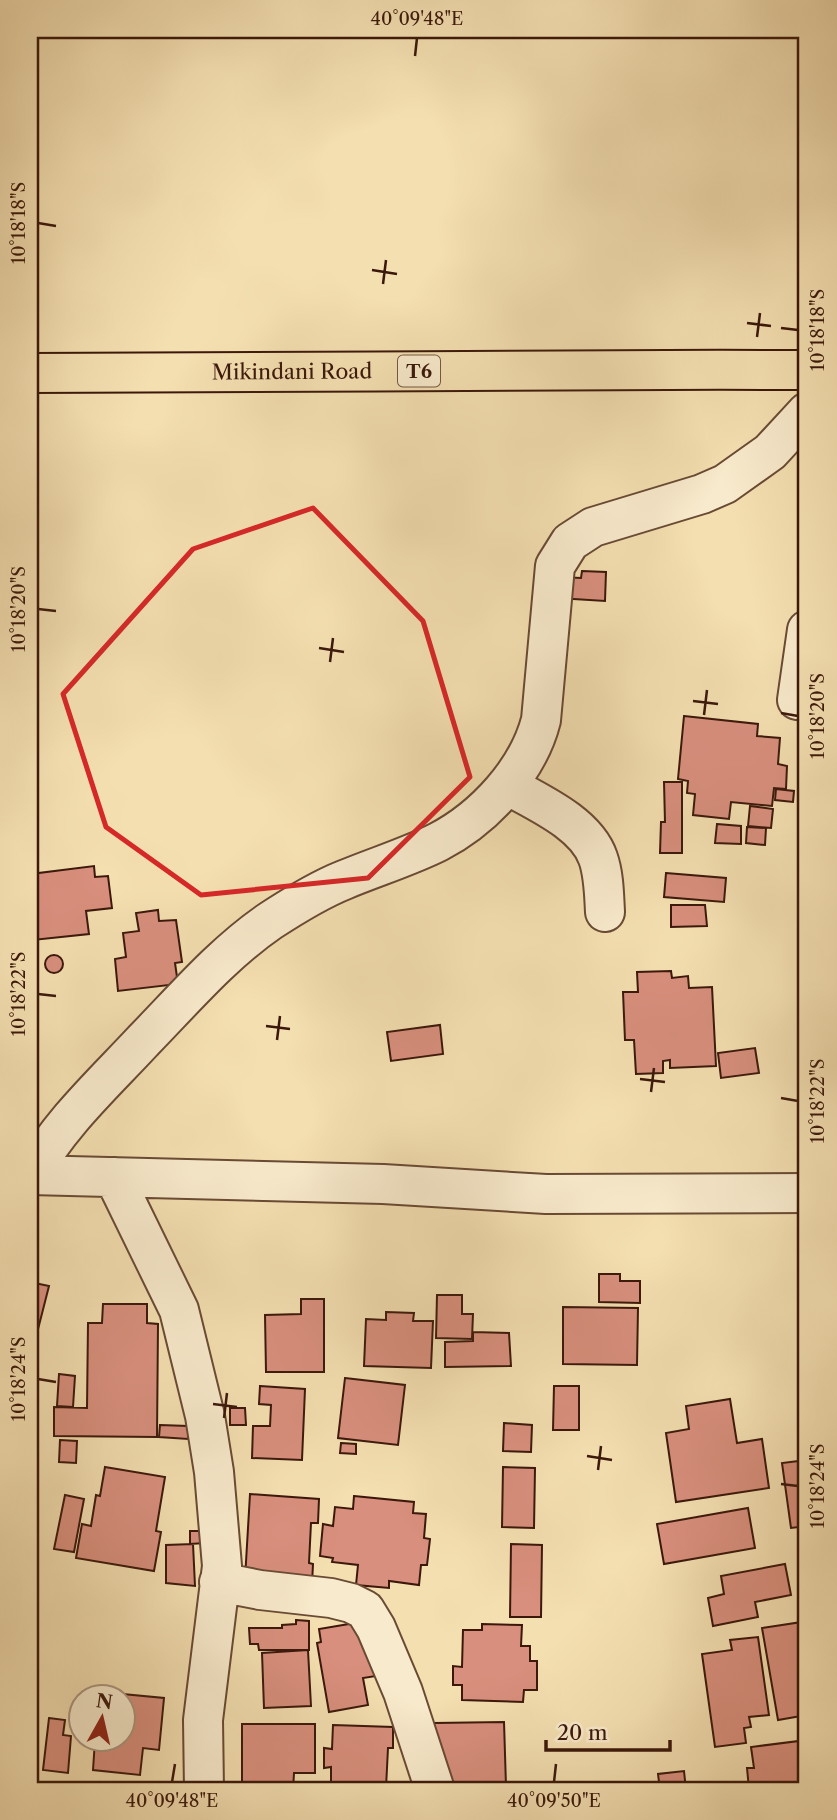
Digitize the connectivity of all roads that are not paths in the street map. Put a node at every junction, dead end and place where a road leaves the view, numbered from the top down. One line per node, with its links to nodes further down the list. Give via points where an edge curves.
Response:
1 (807, 370): 2 (highway, Mikindani Road / T6)
2 (30, 373)
3 (807, 412): 6 (street, via 770,452 725,484 593,527 570,542 555,566 541,720 531,750)
4 (807, 630): 5 (street)
5 (797, 700)
6 (507, 785): 7 (street, via 558,814 585,837 598,856); 8 (street, via 476,816 439,841 341,881 270,921 226,956 46,1147)
7 (605, 912)
8 (30, 1175): 9 (street)
9 (114, 1177): 10 (street, via 383,1184 546,1194); 11 (street, via 179,1310 214,1472 221,1544)
10 (807, 1194)
11 (219, 1582): 12 (street, via 203,1720); 13 (street, via 322,1597 365,1610 403,1692)
12 (204, 1790)
13 (435, 1790)

